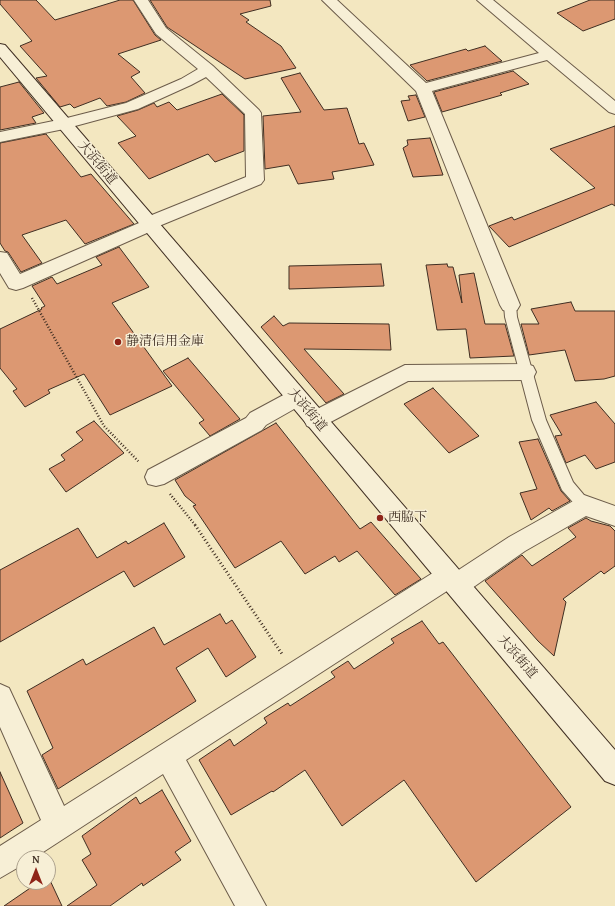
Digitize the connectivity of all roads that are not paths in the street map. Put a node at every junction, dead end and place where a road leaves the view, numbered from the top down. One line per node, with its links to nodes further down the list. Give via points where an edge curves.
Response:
1 (141, 0): 6 (street, via 160,31)
2 (329, 0): 7 (street)
3 (484, 0): 5 (street)
4 (0, 48): 9 (street, 大浜街道)
5 (550, 55): 7 (street); 8 (street)
6 (208, 69): 9 (street, via 186,82 132,106); 11 (street, via 253,113 255,180)
7 (423, 89): 13 (street)
8 (615, 109)
9 (64, 124): 10 (street); 11 (street, 大浜街道)
10 (0, 137)
11 (149, 224): 12 (street, via 16,283); 15 (street, 大浜街道)
12 (0, 258)
13 (510, 305): 14 (lane)
14 (526, 372): 16 (street, via 405,373); 18 (lane, via 539,420 567,486)
15 (296, 398): 16 (street, 大浜街道); 17 (street)
16 (315, 420): 20 (street, 大浜街道)
17 (156, 478)
18 (584, 505): 19 (street); 20 (street)
19 (615, 516)
20 (452, 581): 22 (street); 23 (street, 大浜街道)
21 (0, 697): 24 (street)
22 (168, 754): 24 (street); 26 (street)
23 (615, 772)
24 (58, 825): 25 (street)
25 (0, 864)
26 (251, 906)

